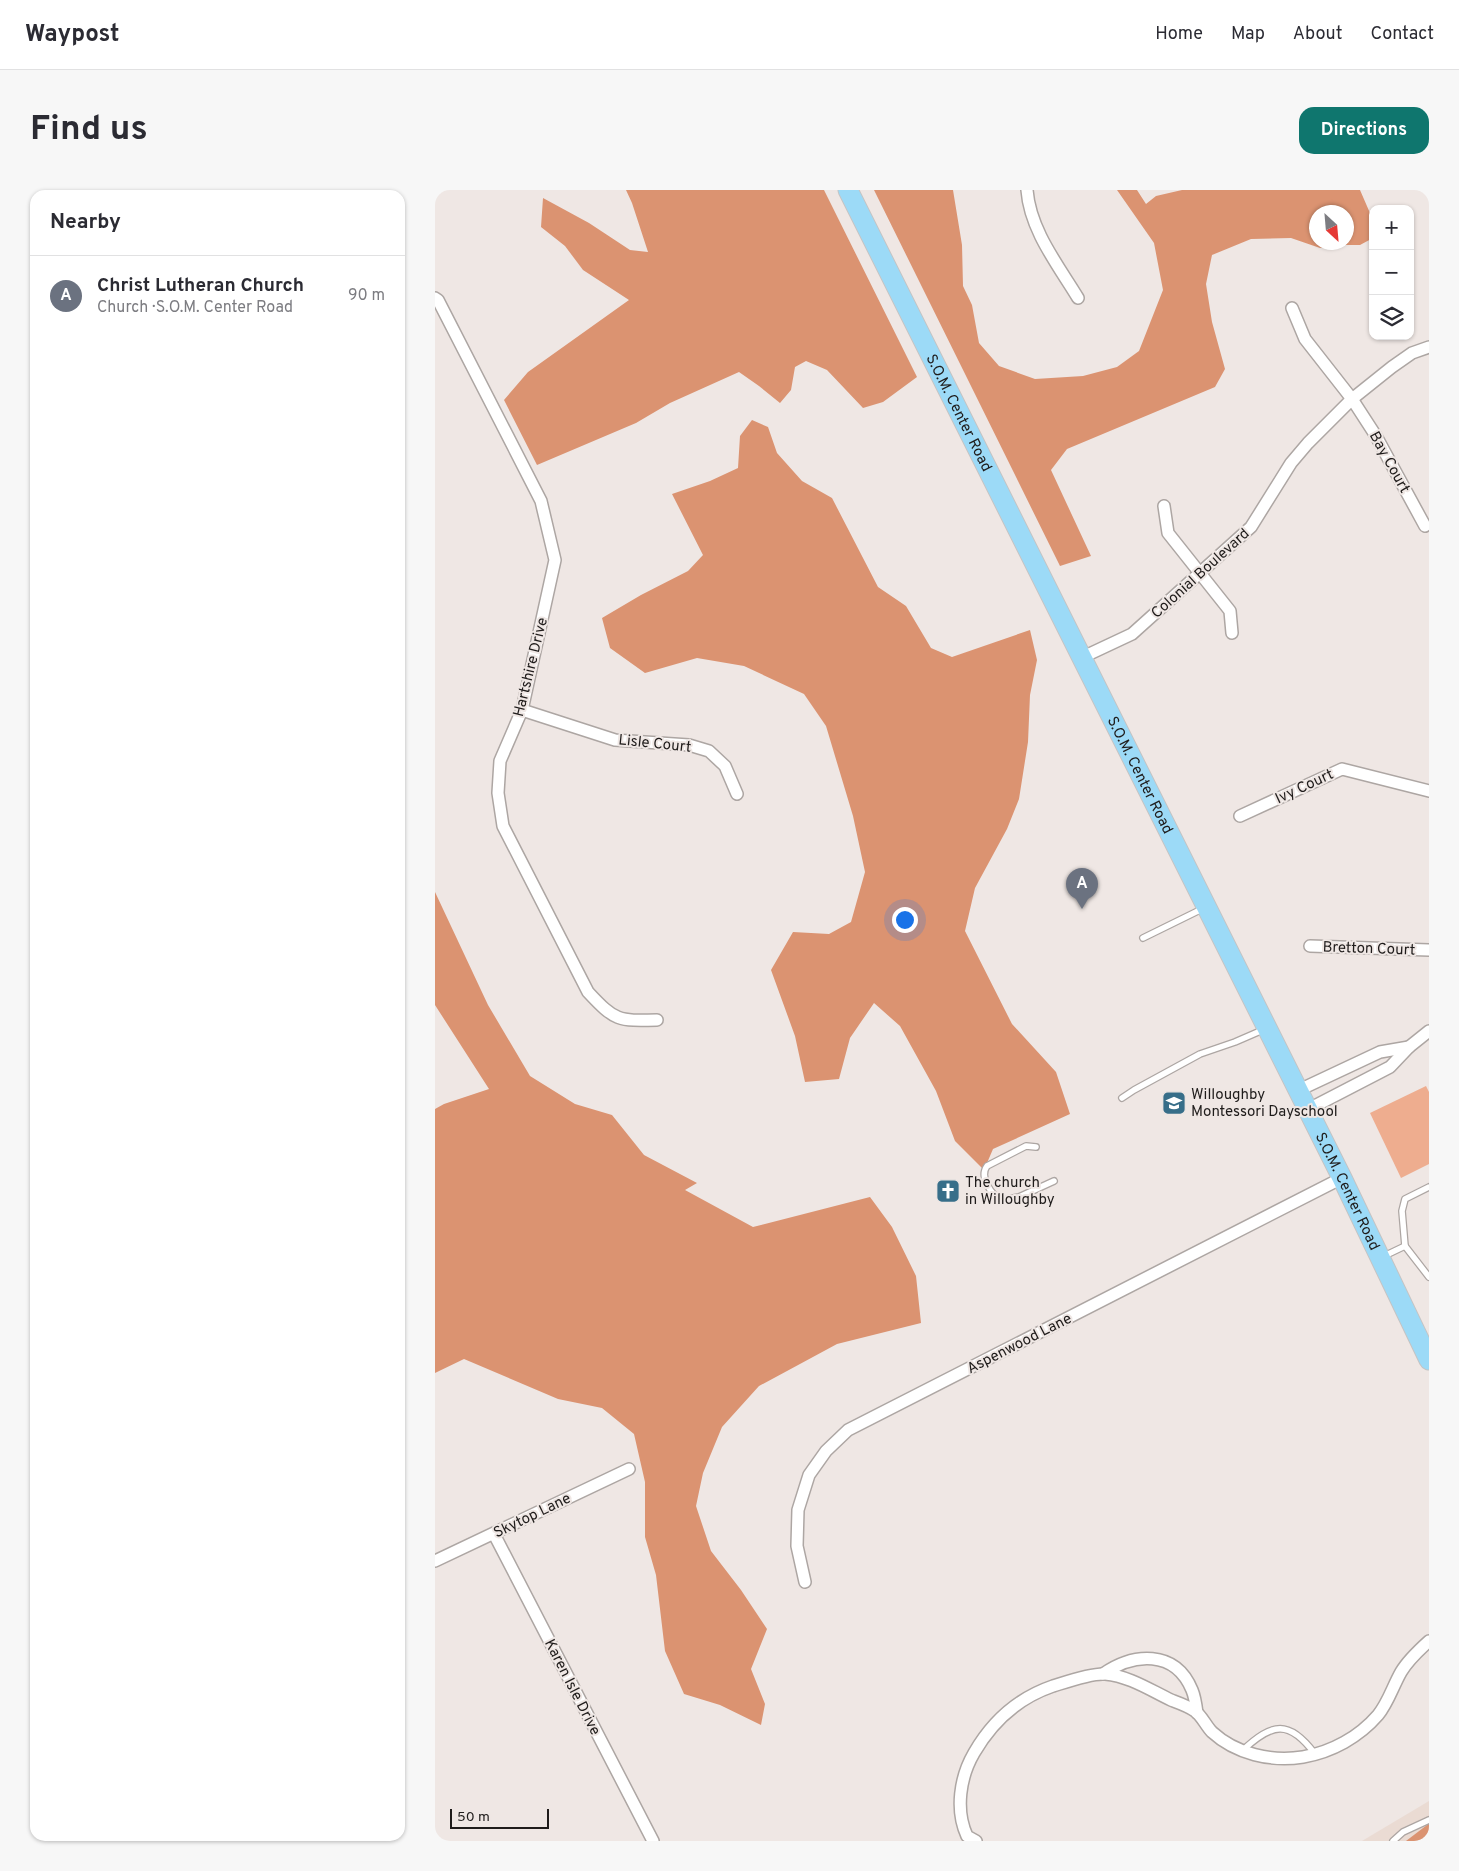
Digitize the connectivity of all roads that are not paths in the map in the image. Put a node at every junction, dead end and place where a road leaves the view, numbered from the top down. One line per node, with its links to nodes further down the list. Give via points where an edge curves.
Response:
1 (849, 190): 12 (main road, S.O.M. Center Road)
2 (1027, 190): 4 (street, via 1035,224)
3 (435, 298): 13 (street, Hartshire Drive, via 541,501 555,560)
4 (1078, 298)
5 (1292, 308): 7 (street, Bay Court, via 1305,340)
6 (1429, 346): 7 (street, Colonial Boulevard, via 1391,367)
7 (1352, 399): 9 (street, Bay Court, via 1377,436); 10 (street, Colonial Boulevard, via 1291,463 1251,527)
8 (1164, 506): 10 (street, via 1168,533)
9 (1425, 526)
10 (1201, 572): 11 (street, via 1230,611); 12 (street, Colonial Boulevard, via 1132,634)
11 (1232, 633)
12 (1083, 657): 17 (main road, S.O.M. Center Road)
13 (522, 710): 15 (street, Lisle Court, via 615,740 689,746 709,751 725,766); 21 (street, Hartshire Drive, via 501,761 498,793 503,826 588,992 609,1014 628,1021)
14 (1429, 791): 16 (street, Ivy Court, via 1342,769)
15 (737, 794)
16 (1240, 816)
17 (1206, 907): 18 (lane); 22 (main road, S.O.M. Center Road)
18 (1143, 938)
19 (1310, 946): 20 (street, Bretton Court)
20 (1429, 950)
21 (657, 1020)
22 (1267, 1029): 25 (main road, S.O.M. Center Road); 26 (lane, via 1200,1054)
23 (1429, 1031): 24 (street)
24 (1409, 1047): 25 (street, via 1380,1052); 27 (street, via 1390,1067)
25 (1297, 1091): 27 (main road, S.O.M. Center Road)
26 (1122, 1098)
27 (1307, 1110): 29 (main road, S.O.M. Center Road)
28 (1036, 1147): 30 (lane, via 1026,1146 987,1166 983,1175 992,1193 1002,1200 1011,1200)
29 (1341, 1178): 33 (main road, S.O.M. Center Road); 39 (street, Aspenwood Lane, via 848,1430 826,1451 809,1476 798,1510 797,1546)
30 (1053, 1181)
31 (1429, 1187): 32 (lane, via 1405,1199 1402,1211)
32 (1405, 1246): 33 (lane); 34 (lane)
33 (1380, 1258): 35 (main road, S.O.M. Center Road)
34 (1429, 1277)
35 (1429, 1360)
36 (629, 1469): 37 (street, Skytop Lane)
37 (494, 1534): 38 (street, Skytop Lane); 47 (street, Karen Isle Drive)
38 (435, 1561)
39 (805, 1582)
40 (1429, 1641): 44 (street, via 1403,1670 1378,1714 1345,1743)
41 (1103, 1674): 42 (street, via 1144,1686); 42 (street, via 1130,1660 1160,1659 1177,1669 1189,1684); 46 (street, via 1033,1694 992,1726 972,1756 962,1788 961,1816)
42 (1197, 1712): 43 (street, via 1217,1736)
43 (1243, 1750): 44 (street, via 1255,1756 1280,1758); 44 (lane, via 1263,1732 1277,1728 1305,1741)
44 (1315, 1754)
45 (1429, 1820): 48 (lane, via 1403,1832)
46 (969, 1839)
47 (653, 1841)
48 (1393, 1841)

